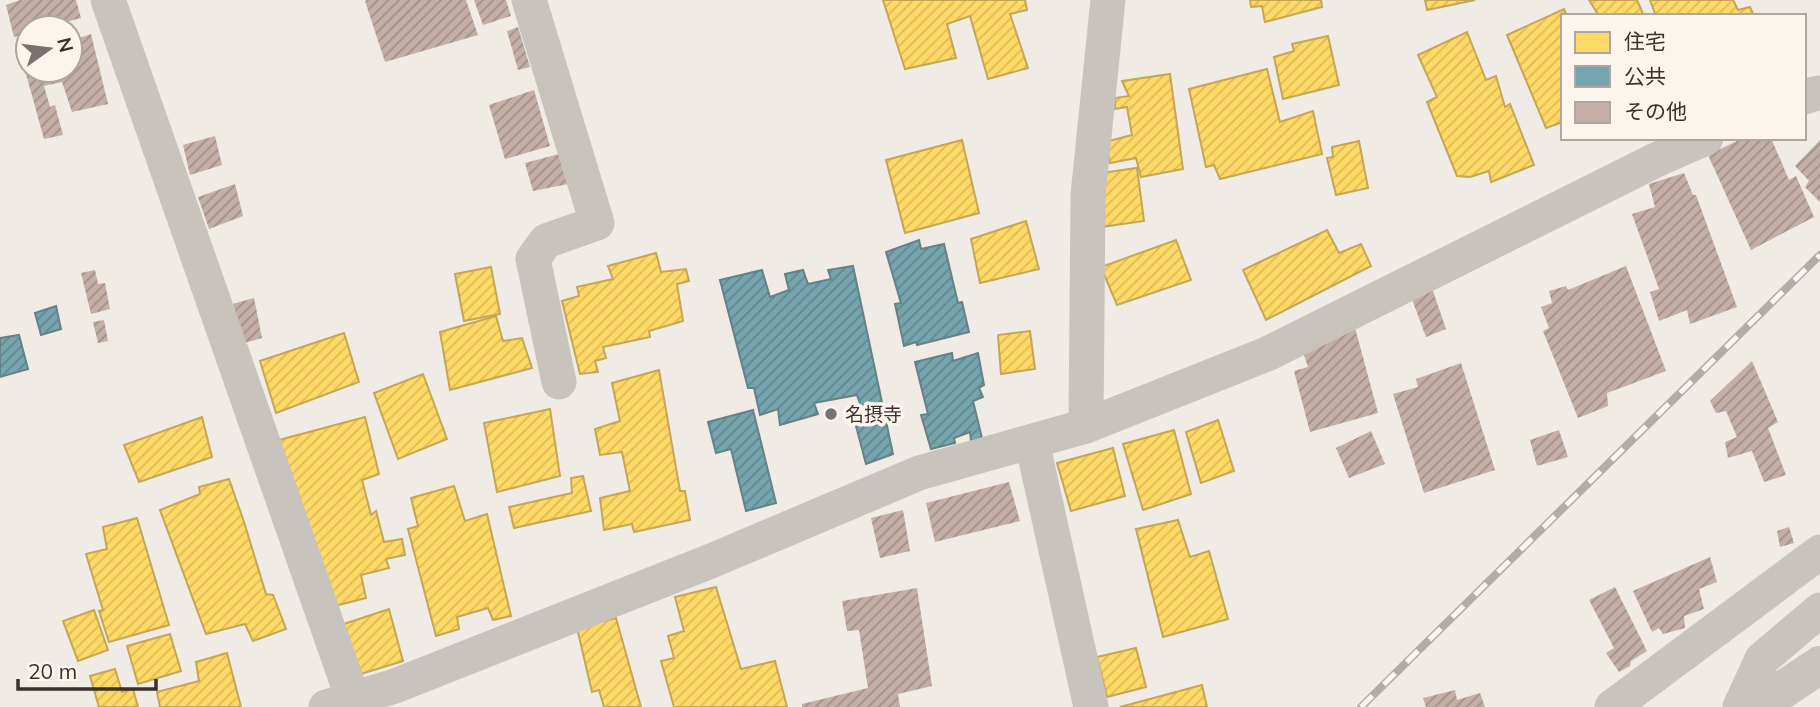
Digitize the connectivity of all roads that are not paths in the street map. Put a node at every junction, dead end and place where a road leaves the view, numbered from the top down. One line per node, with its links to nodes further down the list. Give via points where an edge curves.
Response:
1 (108, 0): 12 (street)
2 (529, 0): 5 (street, via 597,223 547,241 533,259)
3 (1108, 0): 6 (street, via 1088,195)
4 (1701, 140): 6 (street, via 1267,354)
5 (559, 382)
6 (1086, 426): 7 (street)
7 (1032, 442): 11 (street, via 919,473); 13 (street)
8 (1820, 552): 14 (street)
9 (1820, 610): 15 (street, via 1762,659)
10 (1820, 665): 16 (street)
11 (397, 696): 12 (street)
12 (339, 703)
13 (1091, 707)
14 (1612, 707)
15 (1740, 707)
16 (1756, 707)

